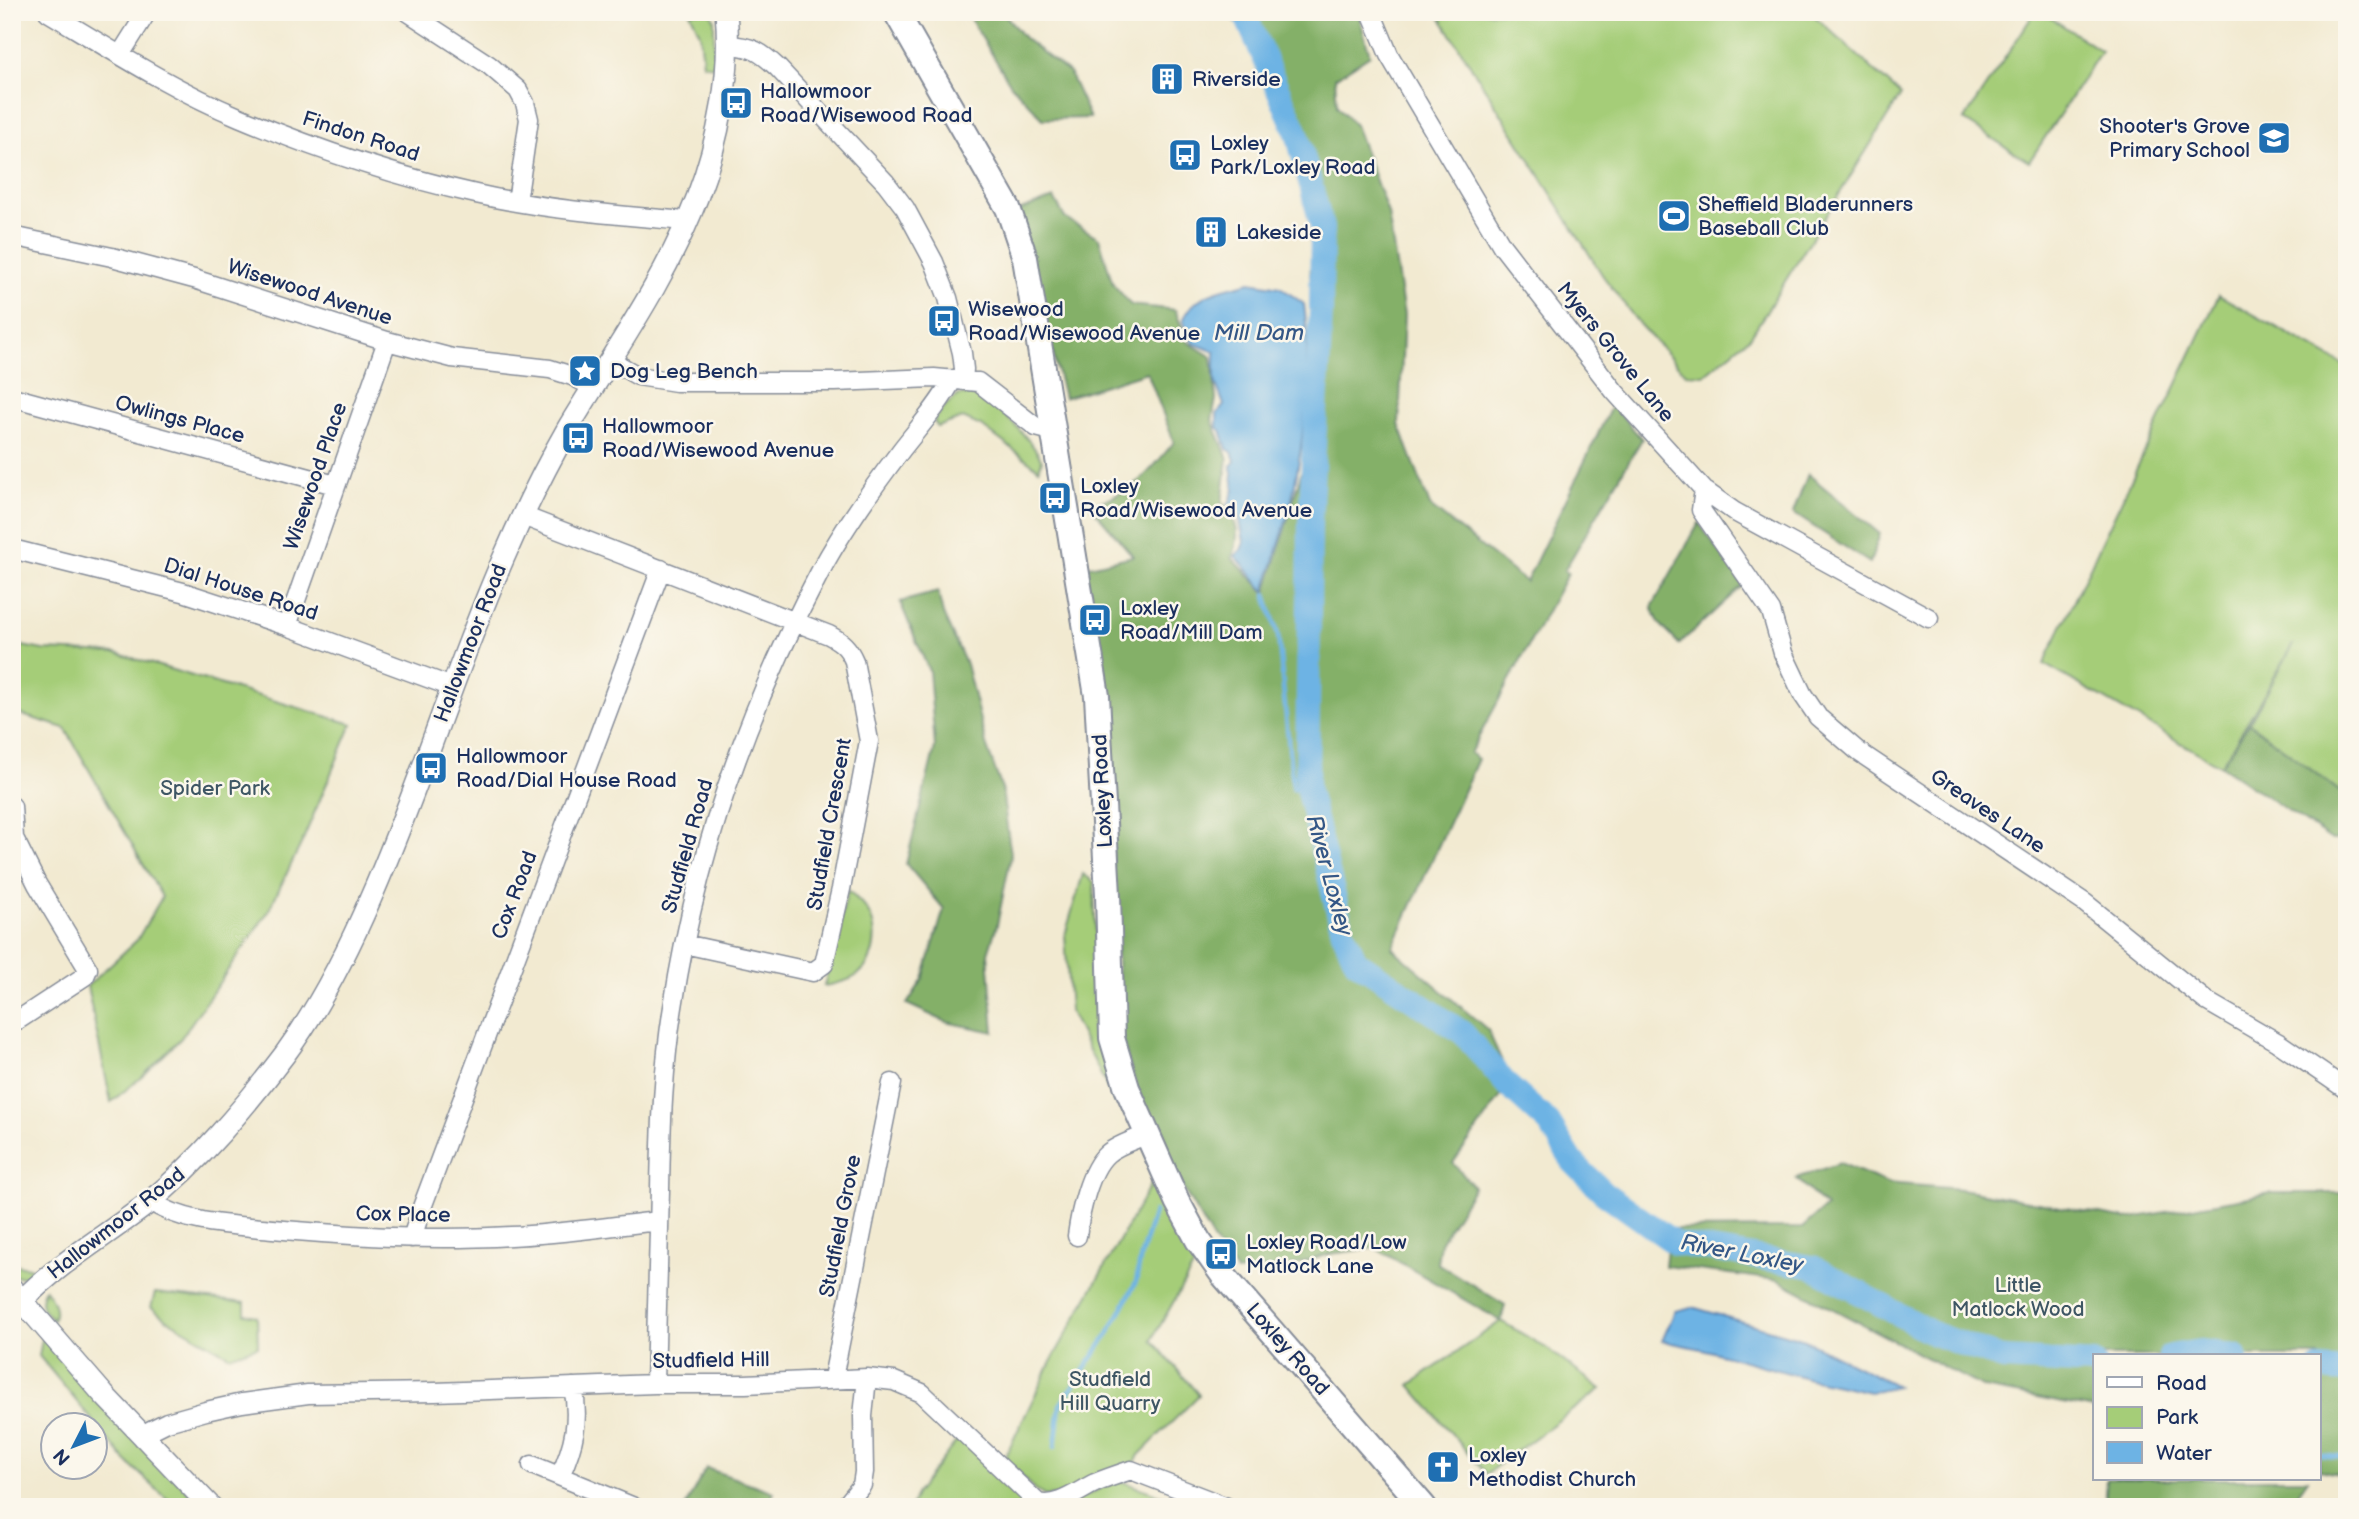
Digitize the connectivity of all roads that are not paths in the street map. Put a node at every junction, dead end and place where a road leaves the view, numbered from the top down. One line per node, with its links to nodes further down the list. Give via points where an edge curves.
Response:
1 (48, 12): 8 (street, Findon Road)
2 (147, 12): 8 (street)
3 (408, 12): 9 (street, via 489,65 518,90 529,119)
4 (726, 12): 7 (street, Hallowmoor Road)
5 (896, 12): 17 (main road, Loxley Road, via 990,173 1016,228 1025,258)
6 (1371, 12): 19 (street, Myers Grove Lane, via 1389,55 1502,246 1615,392)
7 (727, 45): 10 (street, Hallowmoor Road, via 721,110); 14 (street, via 761,52 905,208 948,298 964,369)
8 (120, 55): 9 (street, Findon Road, via 237,117 312,145 387,171)
9 (517, 202): 10 (street, Findon Road)
10 (687, 221): 13 (street, Hallowmoor Road, via 649,300)
11 (12, 236): 12 (street, Wisewood Avenue, via 194,279)
12 (387, 341): 15 (street, Wisewood Avenue, via 452,358 550,369); 18 (street, Wisewood Place)
13 (610, 360): 14 (street, via 638,376 676,382); 15 (street, Hallowmoor Road)
14 (958, 380): 17 (street, via 978,383 1036,427); 24 (street, Studfield Road, via 847,525)
15 (593, 387): 20 (street, Hallowmoor Road)
16 (12, 397): 18 (street, Owlings Place)
17 (1052, 431): 32 (main road, Loxley Road, via 1097,696 1112,1038)
18 (335, 485): 25 (street, Wisewood Place)
19 (1704, 490): 23 (street, Myers Grove Lane, via 1735,512); 31 (street, Greaves Lane, via 1701,510 1771,611 1783,653 1818,717 1859,752 2085,903 2206,1001)
20 (523, 516): 22 (street, Studfield Crescent); 26 (street, Hallowmoor Road)
21 (12, 550): 25 (street, Dial House Road, via 183,592)
22 (661, 569): 24 (street, Studfield Crescent); 36 (street, Cox Road)
23 (1929, 618)
24 (794, 623): 28 (street, Studfield Road, via 726,789); 28 (street, Studfield Crescent, via 842,642 849,650 869,732 827,956 813,972)
25 (287, 626): 26 (street, Dial House Road)
26 (452, 687): 33 (street, Hallowmoor Road, via 394,846 318,1005 287,1052 220,1135)
27 (12, 806): 29 (street, via 14,838 88,969 85,976)
28 (684, 944): 34 (street, Studfield Road, via 666,1066)
29 (12, 1024)
30 (892, 1083): 38 (street, Studfield Grove)
31 (2347, 1090)
32 (1146, 1135): 35 (street, via 1108,1152 1099,1162 1080,1212); 49 (main road, Loxley Road, via 1198,1240 1223,1275)
33 (150, 1201): 36 (street, Cox Place, via 177,1215 237,1226); 37 (street, Hallowmoor Road)
34 (659, 1221): 36 (street, Cox Place, via 513,1236); 40 (street, Studfield Road)
35 (1077, 1236)
36 (412, 1238)
37 (15, 1301): 42 (street)
38 (833, 1378): 39 (street, Studfield Hill); 40 (street, Studfield Hill)
39 (867, 1378): 45 (street, via 862,1485); 48 (street, Studfield Hill, via 894,1381 922,1393 1038,1503 1064,1499 1131,1470)
40 (655, 1384): 41 (street, Studfield Hill)
41 (573, 1387): 42 (street, Studfield Hill, via 308,1394 206,1411 167,1422); 44 (street, via 577,1427)
42 (143, 1438): 46 (street)
43 (532, 1465): 44 (street)
44 (560, 1476): 47 (street)
45 (846, 1505)
46 (211, 1507)
47 (634, 1507)
48 (1227, 1507)
49 (1424, 1507)

